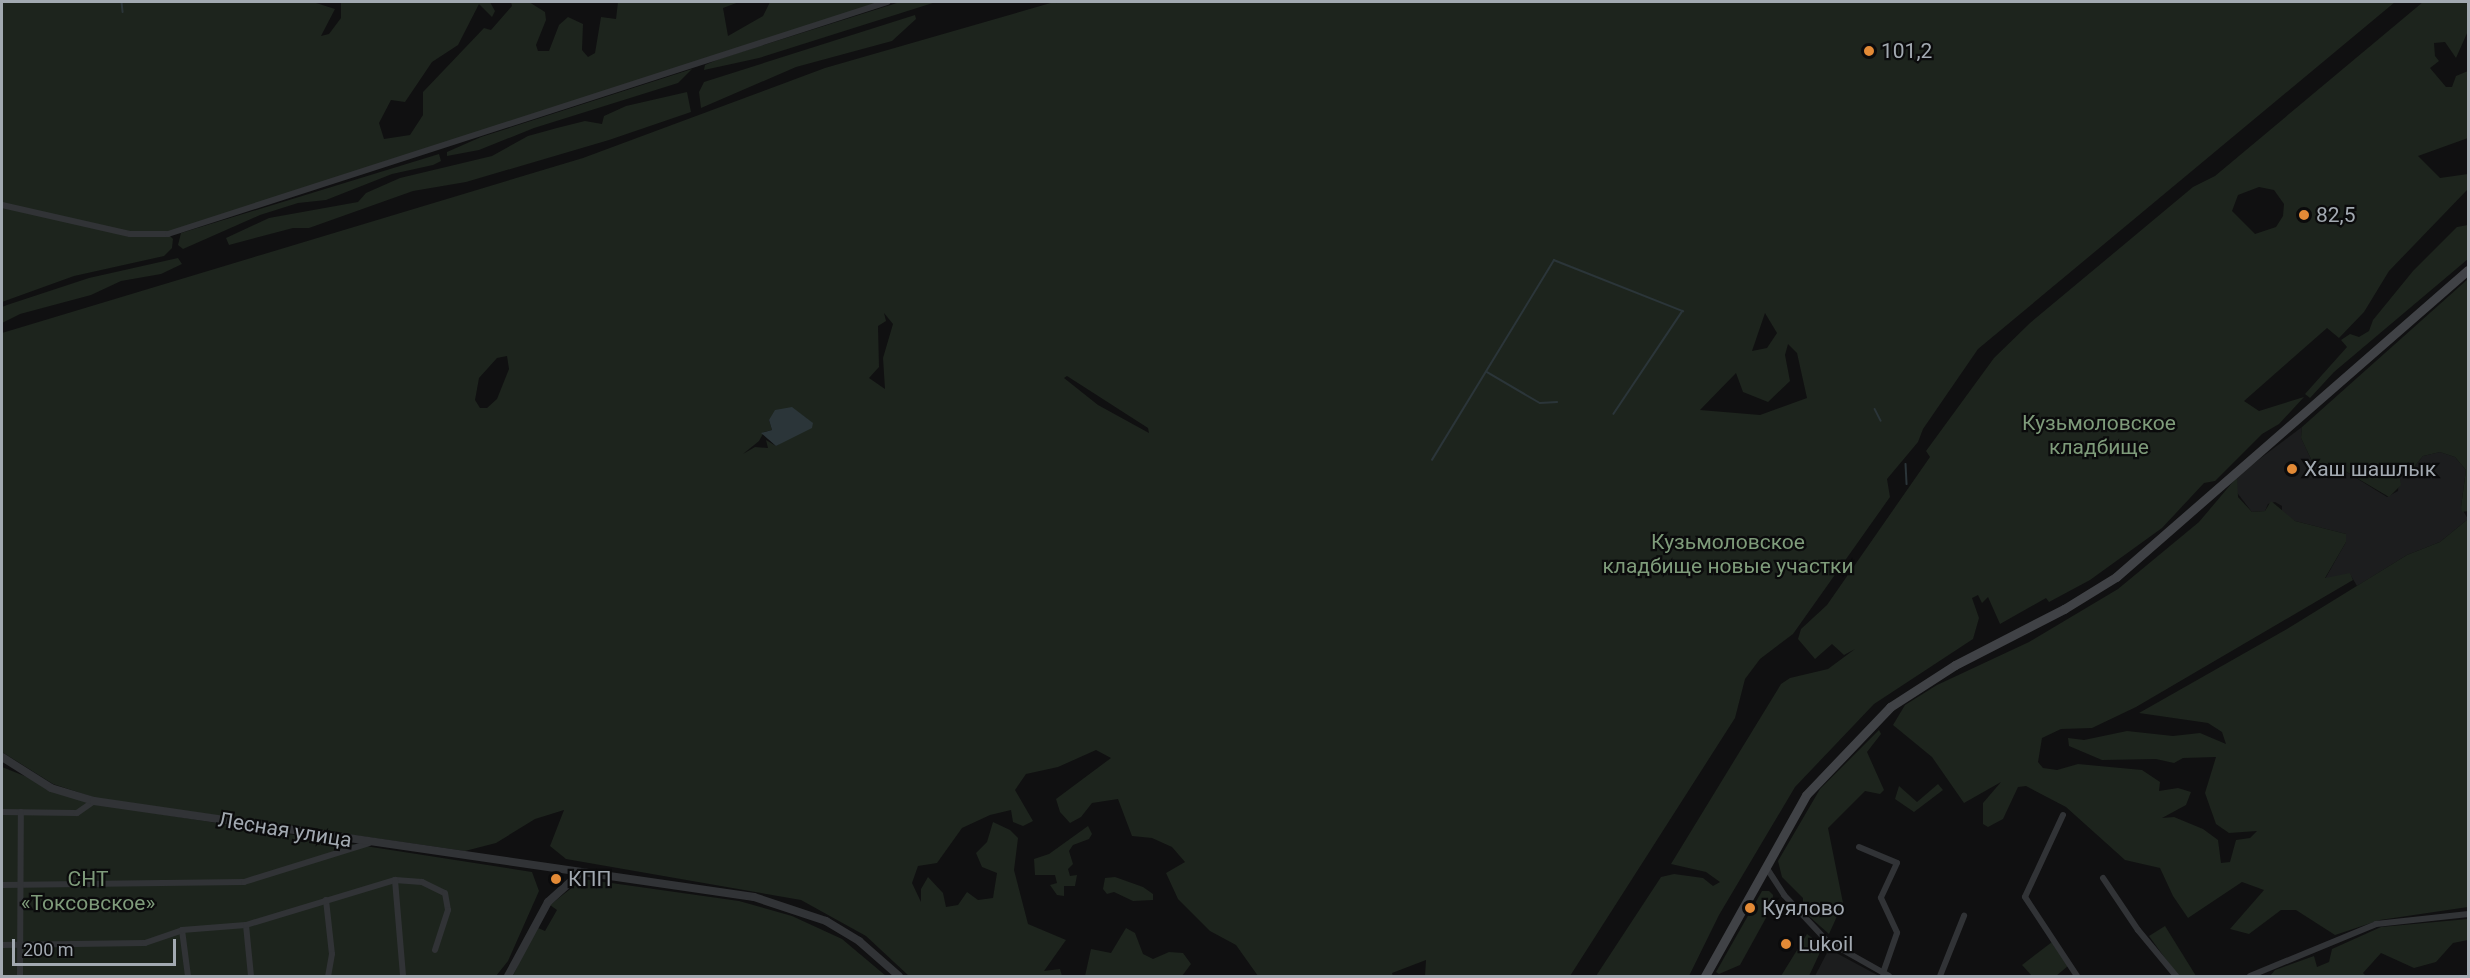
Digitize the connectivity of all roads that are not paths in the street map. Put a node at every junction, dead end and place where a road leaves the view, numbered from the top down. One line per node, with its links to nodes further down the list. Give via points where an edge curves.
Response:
1 (887, 2): 2 (street, via 168,234 130,234)
2 (2, 205)
3 (2469, 270): 11 (main road, via 2110,581 1955,664 1890,707 1810,789)
4 (2, 757): 5 (street, Лесная улица, via 51,788)
5 (94, 801): 7 (street, via 77,813); 9 (street, Лесная улица)
6 (2, 812): 7 (street)
7 (21, 812): 16 (street)
8 (2063, 815): 35 (street, via 2025,897)
9 (369, 843): 12 (street, Лесная улица); 16 (street, via 244,882)
10 (1860, 847): 25 (street, via 1897,863 1881,898 1897,933)
11 (1766, 867): 25 (street, via 1784,895 1827,941); 33 (main road)
12 (578, 875): 31 (street, via 548,902); 32 (street, Лесная улица, via 662,883 791,906 859,940)
13 (2103, 878): 36 (street)
14 (395, 880): 17 (street); 24 (street, via 422,882 445,893 448,910); 30 (street)
15 (2, 885): 16 (street)
16 (20, 885): 23 (street)
17 (326, 900): 20 (street); 29 (street, via 332,954)
18 (2469, 914): 37 (street, via 2376,924)
19 (1964, 916): 34 (street)
20 (246, 925): 21 (street); 28 (street)
21 (183, 930): 23 (street, via 134,944); 27 (street)
22 (2, 945): 23 (street)
23 (20, 945): 26 (street)
24 (435, 950)
25 (1886, 975)
26 (20, 976)
27 (188, 976)
28 (251, 976)
29 (328, 976)
30 (403, 976)
31 (508, 976)
32 (898, 976)
33 (1705, 976)
34 (1940, 976)
35 (2077, 976)
36 (2176, 976)
37 (2250, 976)

